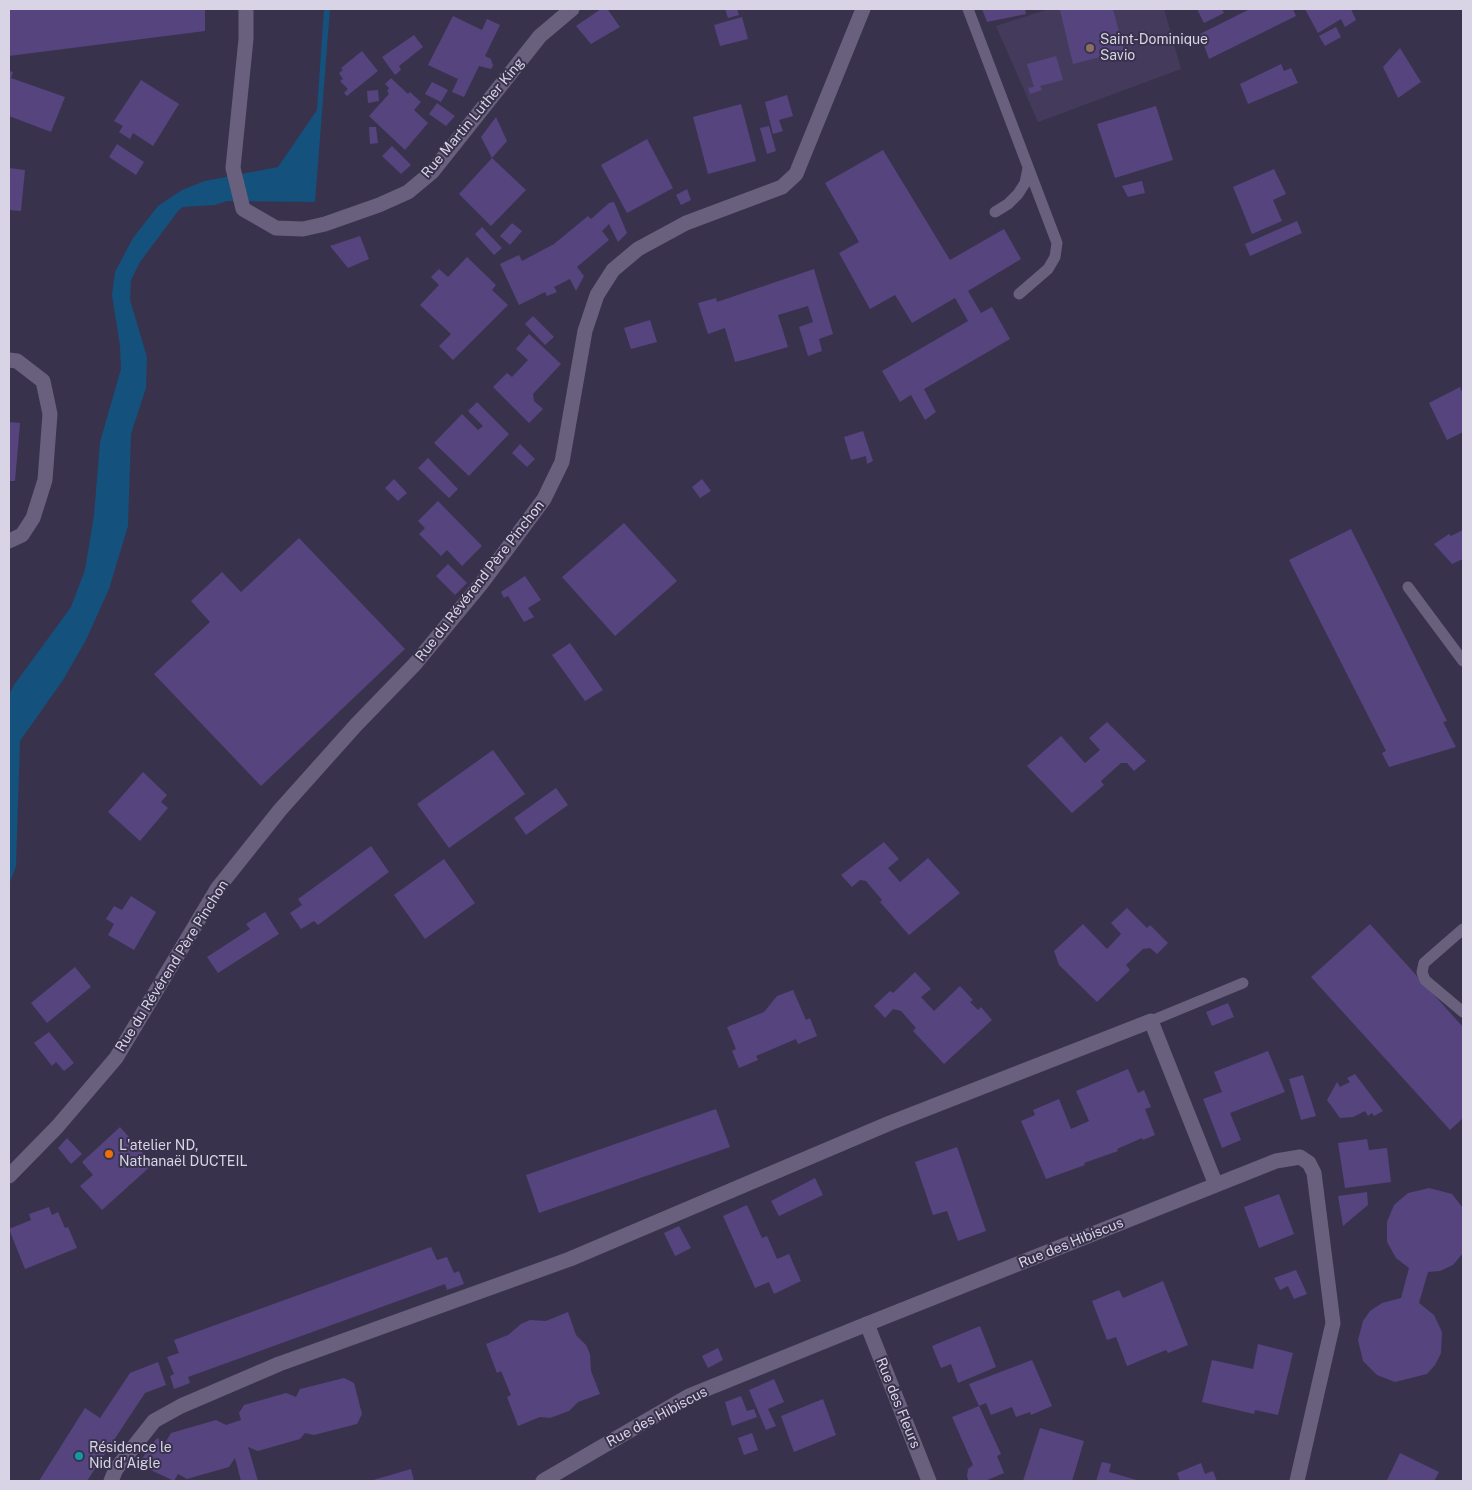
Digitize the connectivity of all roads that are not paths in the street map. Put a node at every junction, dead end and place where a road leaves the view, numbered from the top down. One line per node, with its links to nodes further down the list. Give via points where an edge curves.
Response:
1 (246, 9): 2 (street, Rue Martin Luther King, via 233,168 243,209 276,228 303,229 361,212 408,192 432,172 540,36)
2 (572, 9)
3 (968, 9): 5 (lane)
4 (859, 13): 16 (street, Rue du Révérend Père Pinchon, via 796,174 782,187 686,224 638,249 613,270 597,295 585,331 562,462 544,500 415,664 280,810 217,889 116,1058 57,1127)
5 (1028, 168): 6 (lane, via 1025,183 1018,194); 7 (lane, via 1056,243 1055,257 1048,269)
6 (995, 212)
7 (1019, 294)
8 (9, 360): 9 (street, via 17,361 43,381 50,414 45,480 33,518 22,535)
9 (9, 541)
10 (1408, 587): 11 (lane)
11 (1463, 661)
12 (1463, 930): 14 (lane, via 1424,964 1422,972 1425,980)
13 (1243, 983): 15 (lane)
14 (1463, 1012)
15 (1151, 1021): 17 (street); 19 (street, via 890,1123 570,1259 279,1364 181,1406 154,1420 116,1469)
16 (9, 1176)
17 (1216, 1185): 18 (street, Rue des Hibiscus); 22 (street, Rue des Hibiscus, via 1287,1157 1300,1157 1310,1163 1314,1173 1333,1323)
18 (867, 1324): 20 (street, Rue des Hibiscus, via 690,1396); 21 (street, Rue des Fleurs)
19 (111, 1481)
20 (543, 1481)
21 (929, 1481)
22 (1297, 1481)

